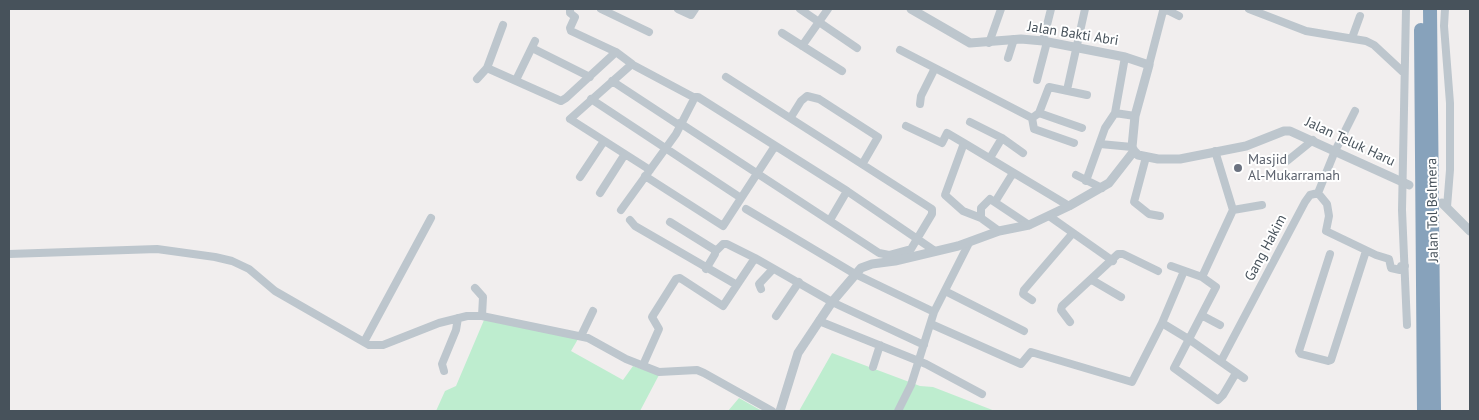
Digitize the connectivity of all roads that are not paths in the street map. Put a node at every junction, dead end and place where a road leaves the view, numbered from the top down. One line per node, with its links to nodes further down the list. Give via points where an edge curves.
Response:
1 (570, 9): 30 (street, via 575,17 571,31)
2 (601, 9): 20 (street)
3 (678, 9): 4 (street, via 691,15)
4 (695, 9)
5 (800, 9): 18 (street)
6 (828, 9): 18 (street)
7 (911, 9): 25 (street, Jalan Bakti Abri, via 960,40)
8 (1001, 9): 25 (street)
9 (1051, 9): 24 (street)
10 (1085, 9): 27 (street)
11 (1249, 9): 22 (street, via 1306,31)
12 (1406, 9): 38 (street)
13 (1421, 9): 162 (highway, Jalan Tol Belmera)
14 (1430, 9): 163 (highway, Jalan Tol Belmera)
15 (1445, 9): 91 (street, via 1450,170)
16 (1179, 16): 33 (street, via 1163,11)
17 (1360, 16): 22 (street)
18 (819, 22): 26 (street); 28 (street)
19 (502, 25): 35 (street)
20 (649, 32)
21 (782, 33): 26 (street)
22 (1352, 38): 38 (street, via 1374,45)
23 (1014, 39): 24 (street, Jalan Bakti Abri); 25 (street, Jalan Bakti Abri); 32 (street)
24 (1045, 42): 27 (street, Jalan Bakti Abri); 43 (street)
25 (990, 43)
26 (802, 46): 37 (street)
27 (1077, 46): 31 (street, Jalan Bakti Abri); 45 (street)
28 (856, 48)
29 (900, 50): 36 (street)
30 (616, 52): 39 (street); 44 (street, via 632,64)
31 (1125, 57): 33 (street, Jalan Bakti Abri); 51 (street)
32 (1008, 58)
33 (1149, 65): 53 (street)
34 (635, 66): 47 (street)
35 (487, 68): 41 (street); 42 (street)
36 (935, 68): 49 (street); 55 (street)
37 (842, 71)
38 (1403, 72): 83 (street)
39 (590, 77): 42 (street, via 561,101); 42 (street, via 533,45)
40 (726, 77): 54 (street)
41 (477, 79)
42 (516, 80)
43 (1037, 80)
44 (612, 81): 48 (street); 57 (street)
45 (1067, 90): 46 (street); 52 (street, via 1047,88)
46 (1086, 95)
47 (695, 98): 57 (street); 66 (street, via 704,99)
48 (591, 99): 62 (street, via 570,119); 67 (street)
49 (920, 104)
50 (1355, 111): 70 (street, Gang Hakim)
51 (1115, 112): 53 (street); 65 (street)
52 (1039, 113): 55 (street); 59 (street)
53 (1134, 116): 68 (street)
54 (791, 117): 76 (street); 76 (street, via 807,96 827,103 878,137)
55 (1032, 118): 64 (street, via 1034,129)
56 (970, 122): 60 (street)
57 (680, 124): 67 (street); 78 (street)
58 (906, 126): 63 (street, via 942,143 947,133)
59 (1082, 128)
60 (1002, 138): 71 (street); 74 (street)
61 (1313, 140): 69 (street, Jalan Teluk Haru, via 1284,131 1246,146); 70 (street, Jalan Teluk Haru); 75 (street)
62 (604, 141): 72 (street); 81 (street)
63 (964, 143): 74 (street); 99 (street, via 945,195 963,212)
64 (1074, 143)
65 (1100, 144): 68 (street); 82 (street)
66 (775, 146): 78 (street); 85 (street)
67 (663, 148): 77 (street); 88 (street)
68 (1133, 149): 73 (street, Jalan Teluk Haru); 84 (street, via 1115,177)
69 (1215, 151): 73 (street, Jalan Teluk Haru, via 1174,160); 95 (street)
70 (1335, 151): 83 (street, Jalan Teluk Haru); 87 (street, Gang Hakim)
71 (1023, 153)
72 (626, 154): 77 (street); 86 (street)
73 (1146, 157): 97 (street, via 1134,202 1149,214)
74 (990, 158): 79 (street)
75 (1287, 161)
76 (863, 163): 107 (street, via 932,209)
77 (648, 173): 88 (street, via 724,226); 93 (street)
78 (758, 173): 88 (street); 101 (street)
79 (1013, 173): 89 (street); 92 (street)
80 (1076, 175): 82 (street)
81 (580, 178)
82 (1086, 181): 84 (street)
83 (1406, 184): 117 (street)
84 (1102, 188): 92 (street)
85 (846, 191): 101 (street); 107 (street)
86 (600, 193)
87 (1318, 193): 111 (street, via 1327,204 1330,216 1326,231); 151 (street, Gang Hakim, via 1310,195 1305,202)
88 (741, 198)
89 (995, 202): 99 (street, via 987,200 980,210); 103 (street)
90 (1262, 205): 95 (street)
91 (1444, 205): 105 (street)
92 (1069, 206): 96 (street)
93 (621, 210)
94 (746, 210): 122 (street)
95 (1233, 210): 123 (street)
96 (1049, 216): 103 (street); 106 (street)
97 (1160, 216)
98 (431, 218): 148 (street)
99 (981, 218): 104 (street)
100 (630, 220): 118 (street)
101 (830, 220): 107 (street, via 883,255 908,251)
102 (670, 222): 109 (street)
103 (1029, 225): 104 (street)
104 (999, 231): 108 (street)
105 (1470, 231)
106 (1072, 234): 115 (street); 131 (street, via 1024,290 1023,294)
107 (919, 238): 110 (street)
108 (969, 243): 110 (street); 129 (street)
109 (716, 251): 114 (street, via 726,244); 118 (street)
110 (935, 251): 122 (street, via 866,265)
111 (1366, 251): 113 (street, via 1331,360 1328,360 1299,351); 117 (street, via 1389,259 1391,268 1399,270)
112 (9, 254): 148 (street, via 157,249 232,261 249,269 276,291)
113 (1330, 254)
114 (755, 258): 119 (street); 126 (street)
115 (1113, 261): 120 (street, via 1118,254 1123,254); 124 (street)
116 (1171, 266): 121 (street)
117 (1405, 266): 144 (street)
118 (706, 269): 126 (street)
119 (773, 269): 125 (street); 128 (street, via 759,284)
120 (1158, 271)
121 (1184, 272): 123 (street); 141 (street)
122 (854, 274): 132 (street); 134 (street)
123 (1202, 277): 137 (street, via 1216,287)
124 (1092, 280): 130 (street); 140 (street, via 1060,308)
125 (799, 282): 132 (street); 136 (street)
126 (737, 285): 153 (street, via 725,305 720,306 678,278 652,317 659,329)
127 (475, 288): 135 (street, via 483,297)
128 (762, 289)
129 (945, 291): 134 (street); 145 (street)
130 (1121, 297)
131 (1032, 300)
132 (832, 302): 139 (street); 149 (street)
133 (593, 312): 146 (street)
134 (934, 312): 142 (street)
135 (482, 316): 138 (street); 146 (street)
136 (776, 316)
137 (1203, 316): 143 (street); 147 (street)
138 (458, 318): 148 (street, via 383,345 372,346); 155 (street, via 442,364)
139 (819, 321): 150 (street); 160 (street, via 798,353)
140 (1070, 322)
141 (1162, 323): 142 (street, via 1134,380 1129,382 1031,352 1021,364); 147 (street)
142 (931, 324): 149 (street)
143 (1220, 325)
144 (1407, 325)
145 (1024, 331)
146 (581, 336): 153 (street)
147 (1190, 340): 151 (street); 156 (street, via 1174,368 1215,399 1221,398)
148 (364, 342)
149 (924, 345): 152 (street)
150 (880, 346): 152 (street); 154 (street)
151 (1221, 361): 156 (street)
152 (919, 362): 158 (street); 161 (street)
153 (643, 365): 159 (street, via 662,372 697,370)
154 (872, 367)
155 (444, 371)
156 (1236, 373): 157 (street)
157 (1244, 378)
158 (982, 394)
159 (772, 411)
160 (780, 411)
161 (898, 411)
162 (1424, 411)
163 (1434, 411)

